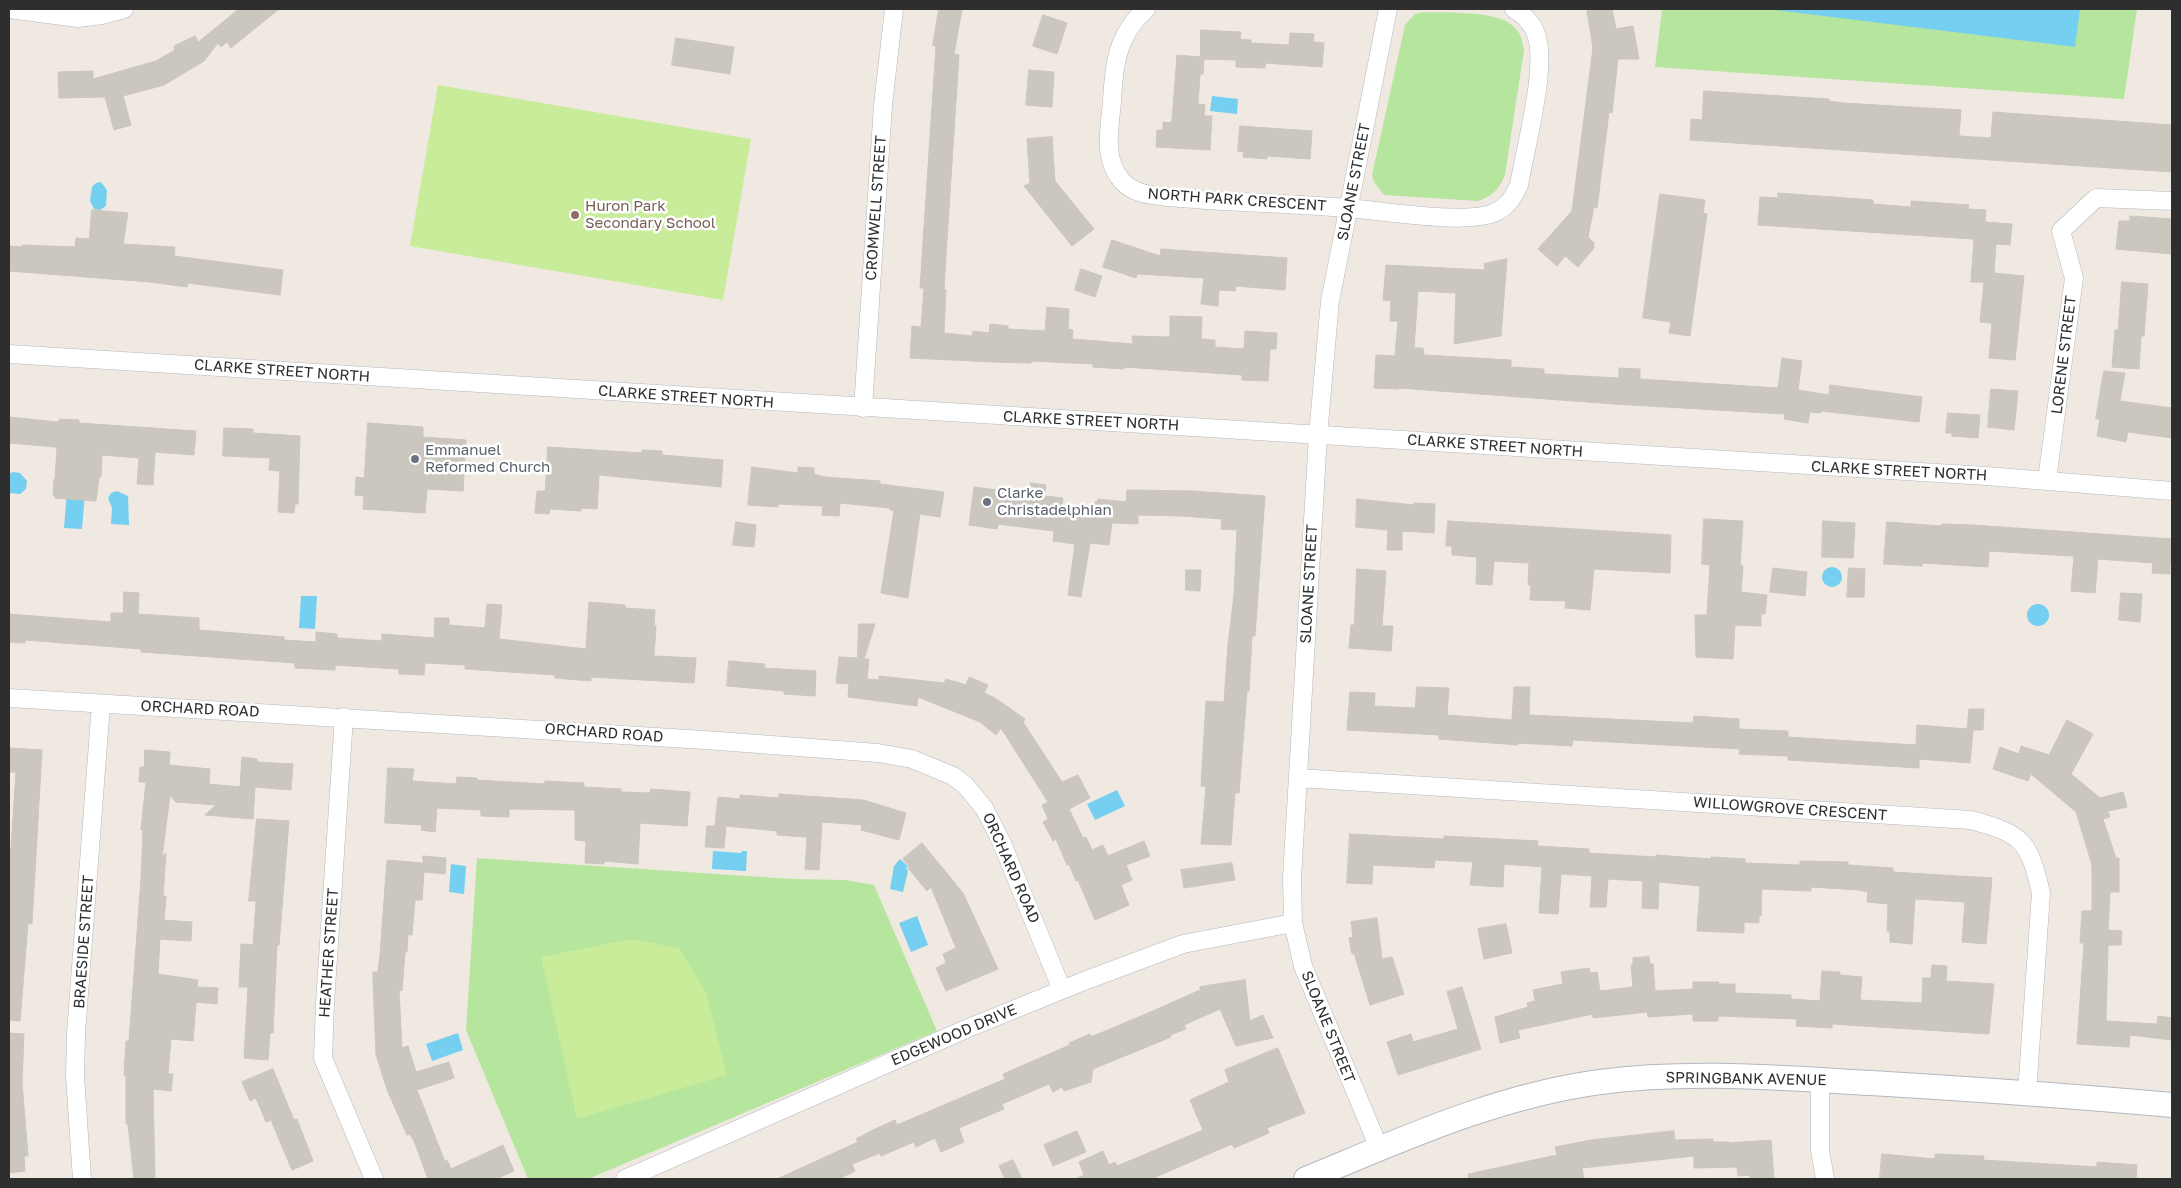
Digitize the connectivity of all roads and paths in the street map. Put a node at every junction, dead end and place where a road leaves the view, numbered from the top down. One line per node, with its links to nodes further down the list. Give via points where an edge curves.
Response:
1 (9, 9): 2 (street, via 78,18)
2 (124, 9)
3 (894, 9): 10 (street, CROMWELL STREET, via 882,105)
4 (1146, 9): 8 (street, NORTH PARK CRESCENT, via 1122,38 1114,73 1108,143 1116,173 1123,182 1134,190 1154,196)
5 (1388, 9): 8 (street, SLOANE STREET)
6 (1514, 9): 8 (street, NORTH PARK CRESCENT, via 1532,25 1540,48 1519,184 1514,196 1503,208 1475,217)
7 (2172, 201): 12 (street, LORENE STREET, via 2096,198 2061,231 2074,278)
8 (1349, 208): 11 (street, SLOANE STREET, via 1330,300)
9 (9, 354): 10 (street, CLARKE STREET NORTH)
10 (863, 408): 11 (street, CLARKE STREET NORTH)
11 (1318, 435): 12 (street, CLARKE STREET NORTH); 17 (street, SLOANE STREET)
12 (2048, 480): 13 (street, CLARKE STREET NORTH)
13 (2172, 491)
14 (9, 698): 15 (street, ORCHARD ROAD)
15 (101, 704): 16 (street, ORCHARD ROAD); 24 (street, BRAESIDE STREET, via 76,1033 75,1076)
16 (344, 717): 19 (street, ORCHARD ROAD, via 874,752 917,761 953,776 984,808 1001,841); 25 (street, HEATHER STREET, via 323,1058)
17 (1298, 778): 18 (street, SLOANE STREET, via 1292,878); 21 (street, WILLOWGROVE CRESCENT, via 1971,820 2011,833 2026,848 2041,893)
18 (1294, 923): 19 (street, EDGEWOOD DRIVE, via 1183,944); 23 (street, SLOANE STREET, via 1308,982)
19 (1062, 990): 26 (street, EDGEWOOD DRIVE)
20 (1820, 1080): 21 (main road, SPRINGBANK AVENUE); 23 (main road, SPRINGBANK AVENUE, via 1699,1075 1600,1082 1511,1100); 28 (street, via 1820,1150)
21 (2027, 1093): 22 (main road, SPRINGBANK AVENUE)
22 (2172, 1105)
23 (1379, 1148): 27 (main road, SPRINGBANK AVENUE)
24 (82, 1179)
25 (374, 1179)
26 (625, 1179)
27 (1306, 1179)
28 (1825, 1179)

